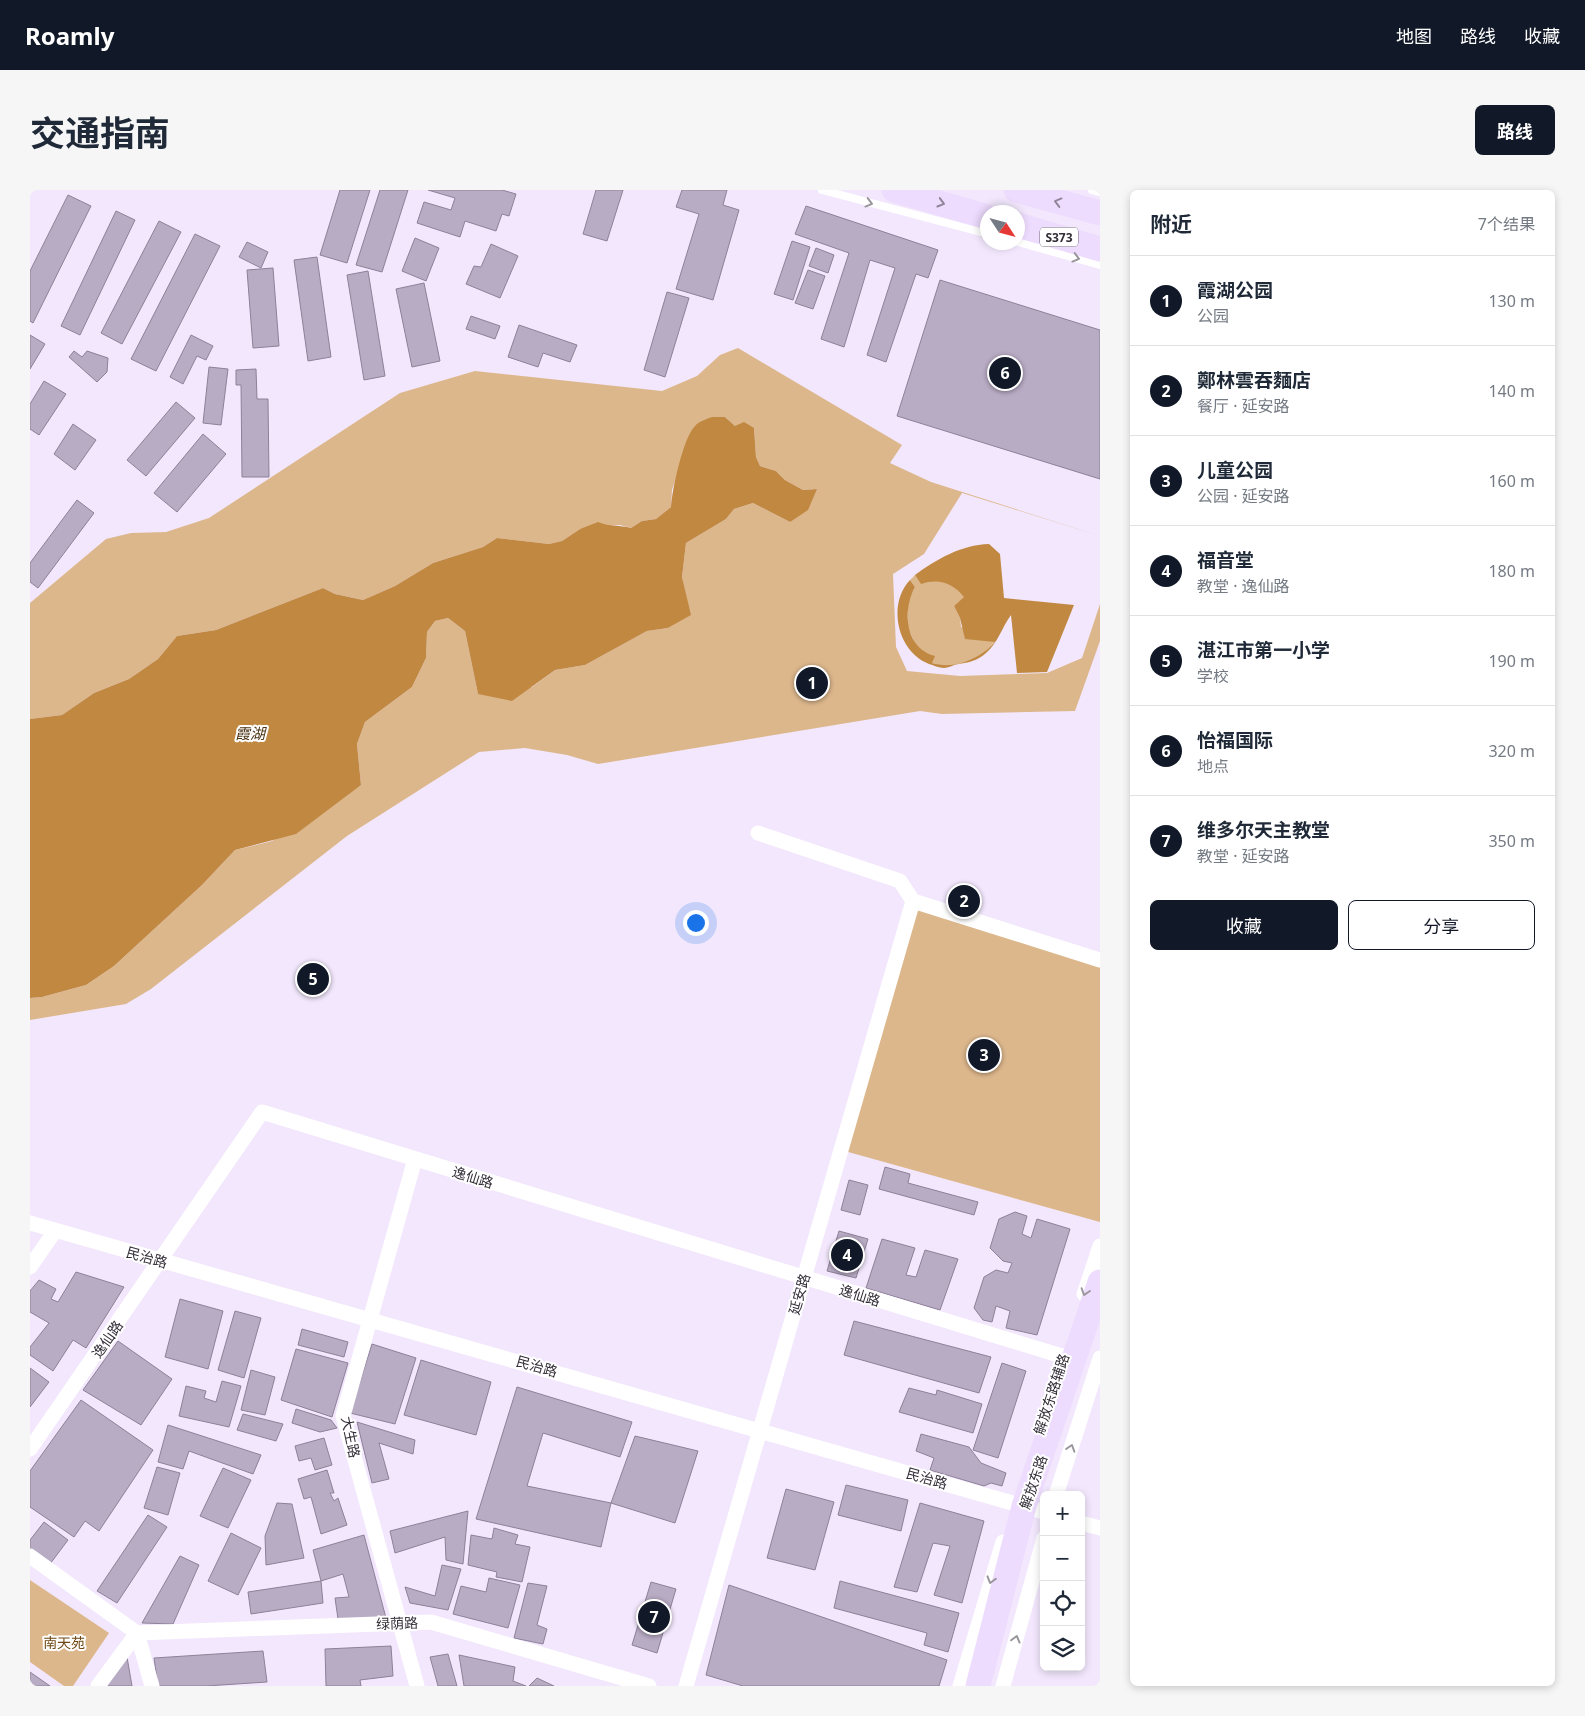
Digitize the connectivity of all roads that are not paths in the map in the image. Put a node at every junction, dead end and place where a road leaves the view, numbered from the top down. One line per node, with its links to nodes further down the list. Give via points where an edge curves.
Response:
1 (822, 190): 9 (lane, one-way to 9)
2 (894, 190): 7 (main road, one-way to 7)
3 (1016, 190): 6 (main road, S373, one-way to 3)
4 (1092, 190): 5 (lane)
5 (1100, 192)
6 (1100, 213)
7 (980, 215)
8 (1025, 228): 11 (main road, S373)
9 (980, 232)
10 (1025, 244): 12 (lane, one-way to 12)
11 (1100, 249)
12 (1100, 265)
13 (758, 833): 14 (street, via 900,881)
14 (913, 901): 15 (street); 22 (street, 延安路)
15 (1100, 960)
16 (415, 1159): 20 (street, 逸仙路, via 262,1112); 22 (street, 逸仙路); 25 (street, 大生路)
17 (30, 1223): 18 (street, 民治路)
18 (55, 1231): 20 (street, 民治路); 21 (street)
19 (1100, 1246): 44 (street, 解放东路辅路, one-way to 44, via 1007,1528)
20 (161, 1262): 25 (street, 民治路); 30 (street, 逸仙路)
21 (30, 1267)
22 (804, 1278): 27 (street, 逸仙路); 29 (street, 延安路)
23 (1100, 1282): 27 (main road, 解放东路)
24 (1100, 1307): 32 (main road, 解放东路)
25 (371, 1320): 29 (street, 民治路); 37 (street, 大生路, via 343,1416)
26 (1100, 1358): 28 (street)
27 (1075, 1360): 32 (main road, 解放东路)
28 (1095, 1392): 31 (street, one-way to 28)
29 (760, 1430): 32 (street, 民治路); 43 (street, 延安路)
30 (30, 1449)
31 (1058, 1491)
32 (1034, 1509): 45 (main road, 解放东路); 46 (main road, 解放东路)
33 (1085, 1524): 34 (street)
34 (1100, 1528)
35 (1040, 1552): 47 (street, one-way to 35)
36 (30, 1556): 38 (street)
37 (398, 1623): 38 (street, 绿荫路); 41 (street, 大生路); 42 (street, 绿荫路, via 431,1622)
38 (136, 1632): 39 (street); 40 (street)
39 (98, 1686)
40 (152, 1686)
41 (417, 1686)
42 (649, 1686)
43 (686, 1686)
44 (960, 1686)
45 (978, 1686)
46 (986, 1686)
47 (1003, 1686)

